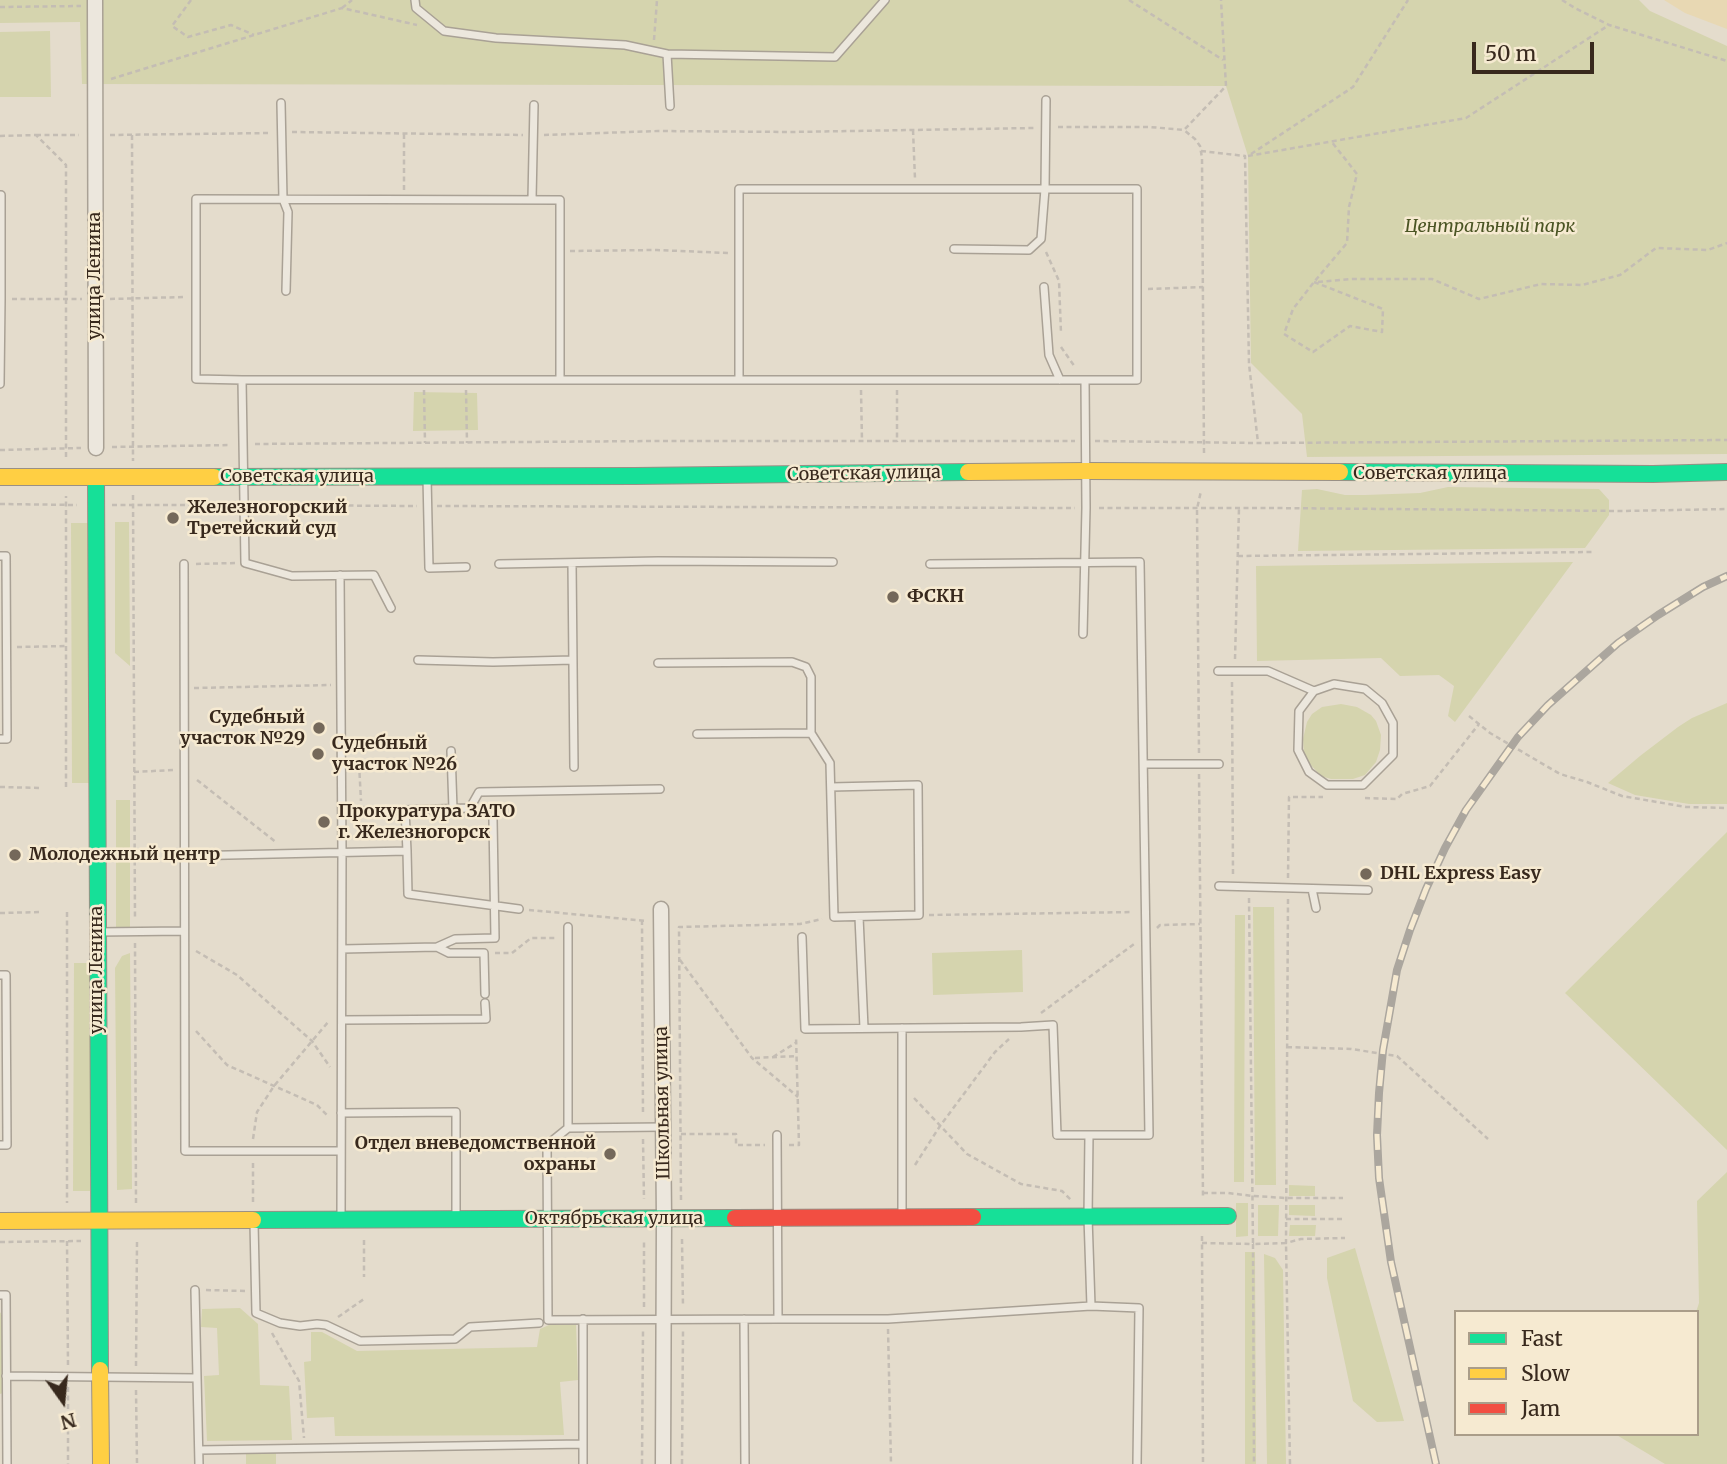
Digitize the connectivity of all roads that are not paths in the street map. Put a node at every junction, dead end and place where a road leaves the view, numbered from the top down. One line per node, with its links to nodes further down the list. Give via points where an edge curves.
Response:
1 (95, 0): 23 (street, улица Ленина)
2 (415, 0): 4 (lane, via 416,8 444,30 496,38 625,45)
3 (885, 0): 4 (lane, via 835,57)
4 (667, 54): 8 (lane)
5 (1046, 100): 9 (lane)
6 (281, 103): 11 (lane)
7 (534, 105): 12 (lane)
8 (670, 106)
9 (1045, 189): 13 (lane, via 1041,239 1029,250); 19 (lane, via 739,190); 21 (lane, via 1138,189 1137,380)
10 (0, 195): 16 (lane)
11 (283, 199): 12 (lane); 15 (lane, via 288,212); 17 (lane, via 196,199 196,379)
12 (532, 199): 18 (lane, via 560,200)
13 (954, 248)
14 (1044, 288): 20 (lane, via 1049,355)
15 (286, 291)
16 (1, 299): 22 (lane)
17 (242, 380): 18 (lane); 28 (lane)
18 (560, 380): 19 (lane)
19 (739, 380): 20 (lane)
20 (1060, 380): 21 (lane)
21 (1085, 380): 24 (lane)
22 (0, 384)
23 (96, 448)
24 (1086, 471): 25 (main road, Советская улица); 29 (main road, Советская улица); 32 (lane)
25 (1727, 472)
26 (0, 477): 27 (main road, Советская улица)
27 (96, 477): 28 (main road, Советская улица); 72 (main road, улица Ленина)
28 (243, 477): 29 (main road, Советская улица); 38 (lane, via 245,563 292,576)
29 (427, 477): 37 (lane, via 429,568)
30 (0, 556): 48 (lane, via 5,556 8,739)
31 (832, 562): 33 (lane)
32 (1086, 562): 36 (lane); 40 (lane); 50 (lane, via 1140,562)
33 (572, 563): 35 (lane); 42 (lane)
34 (184, 564): 61 (lane)
35 (499, 564)
36 (930, 564)
37 (466, 567)
38 (340, 575): 39 (lane, via 374,575); 60 (lane)
39 (391, 608)
40 (1083, 634)
41 (418, 660): 42 (lane)
42 (573, 660): 52 (lane)
43 (658, 663): 46 (lane, via 792,662 806,667 811,677)
44 (1218, 671): 45 (lane, via 1268,671)
45 (1314, 691): 45 (lane, via 1299,711 1298,750 1309,772 1327,785 1363,785 1393,755 1393,723 1382,704 1365,689 1334,684)
46 (811, 733): 47 (lane); 53 (lane, via 830,763)
47 (697, 734)
48 (0, 739)
49 (451, 751): 55 (lane)
50 (1143, 764): 51 (lane); 86 (lane, via 1149,1135)
51 (1219, 764)
52 (574, 767)
53 (831, 787): 69 (lane, via 834,917); 69 (lane, via 918,785 919,915)
54 (660, 789): 55 (lane, via 479,792 470,808)
55 (453, 809): 56 (lane)
56 (405, 810): 57 (lane); 59 (lane)
57 (361, 811)
58 (493, 820): 65 (lane)
59 (407, 851): 60 (lane); 65 (lane, via 408,894)
60 (342, 852): 61 (lane); 75 (lane)
61 (184, 856): 71 (lane)
62 (1219, 886): 63 (lane)
63 (1312, 889): 64 (lane); 66 (lane)
64 (1368, 890)
65 (494, 905): 67 (lane); 74 (lane, via 495,938 455,939)
66 (1315, 908)
67 (519, 909)
68 (661, 916): 83 (street, Школьная улица)
69 (859, 916): 80 (lane)
70 (568, 927): 84 (lane)
71 (184, 931): 72 (lane); 90 (lane, via 184,1151)
72 (97, 932): 100 (main road, улица Ленина)
73 (802, 937): 80 (lane, via 805,1029)
74 (437, 947): 75 (lane); 77 (lane, via 449,953 484,953)
75 (342, 949): 79 (lane)
76 (0, 975): 87 (lane, via 6,975 7,1144)
77 (485, 994)
78 (485, 1003): 79 (lane, via 486,1019)
79 (342, 1018): 82 (lane)
80 (864, 1028): 81 (lane)
81 (902, 1028): 86 (lane, via 1053,1025 1056,1135); 93 (lane)
82 (341, 1113): 88 (lane, via 456,1111); 90 (lane)
83 (663, 1127): 84 (lane); 98 (street, Школьная улица)
84 (568, 1128): 89 (lane)
85 (777, 1135): 99 (lane)
86 (1089, 1135): 92 (lane)
87 (0, 1145)
88 (456, 1145): 89 (lane); 96 (lane)
89 (547, 1145): 97 (lane)
90 (341, 1151): 95 (lane)
91 (1228, 1216): 92 (main road, Октябрьская улица)
92 (1088, 1217): 93 (main road, Октябрьская улица); 104 (lane)
93 (902, 1218): 99 (main road, Октябрьская улица)
94 (254, 1219): 95 (main road, Октябрьская улица); 100 (main road, Октябрьская улица); 109 (lane, via 256,1313 279,1323 326,1325 360,1341 456,1339 470,1327)
95 (341, 1219): 96 (main road, Октябрьская улица)
96 (456, 1219): 97 (main road, Октябрьская улица)
97 (548, 1219): 98 (main road, Октябрьская улица); 105 (lane, via 548,1320)
98 (664, 1219): 99 (main road, Октябрьская улица); 108 (street, Школьная улица)
99 (777, 1219): 107 (lane)
100 (98, 1221): 101 (main road, Октябрьская улица); 111 (main road, улица Ленина)
101 (0, 1222)
102 (195, 1290): 112 (lane)
103 (0, 1295): 110 (lane, via 6,1295)
104 (1091, 1306): 107 (lane, via 888,1319); 121 (lane, via 1139,1308)
105 (583, 1319): 108 (lane); 113 (lane)
106 (744, 1319): 107 (lane); 108 (lane); 120 (lane)
107 (778, 1319)
108 (664, 1320): 119 (street, Школьная улица)
109 (539, 1323)
110 (6, 1376): 111 (lane); 115 (lane)
111 (101, 1377): 112 (lane); 116 (main road, улица Ленина)
112 (197, 1378): 114 (lane)
113 (583, 1444): 114 (lane); 118 (lane)
114 (199, 1450): 117 (lane)
115 (7, 1464)
116 (101, 1464)
117 (199, 1464)
118 (583, 1464)
119 (663, 1464)
120 (745, 1464)
121 (1137, 1464)

